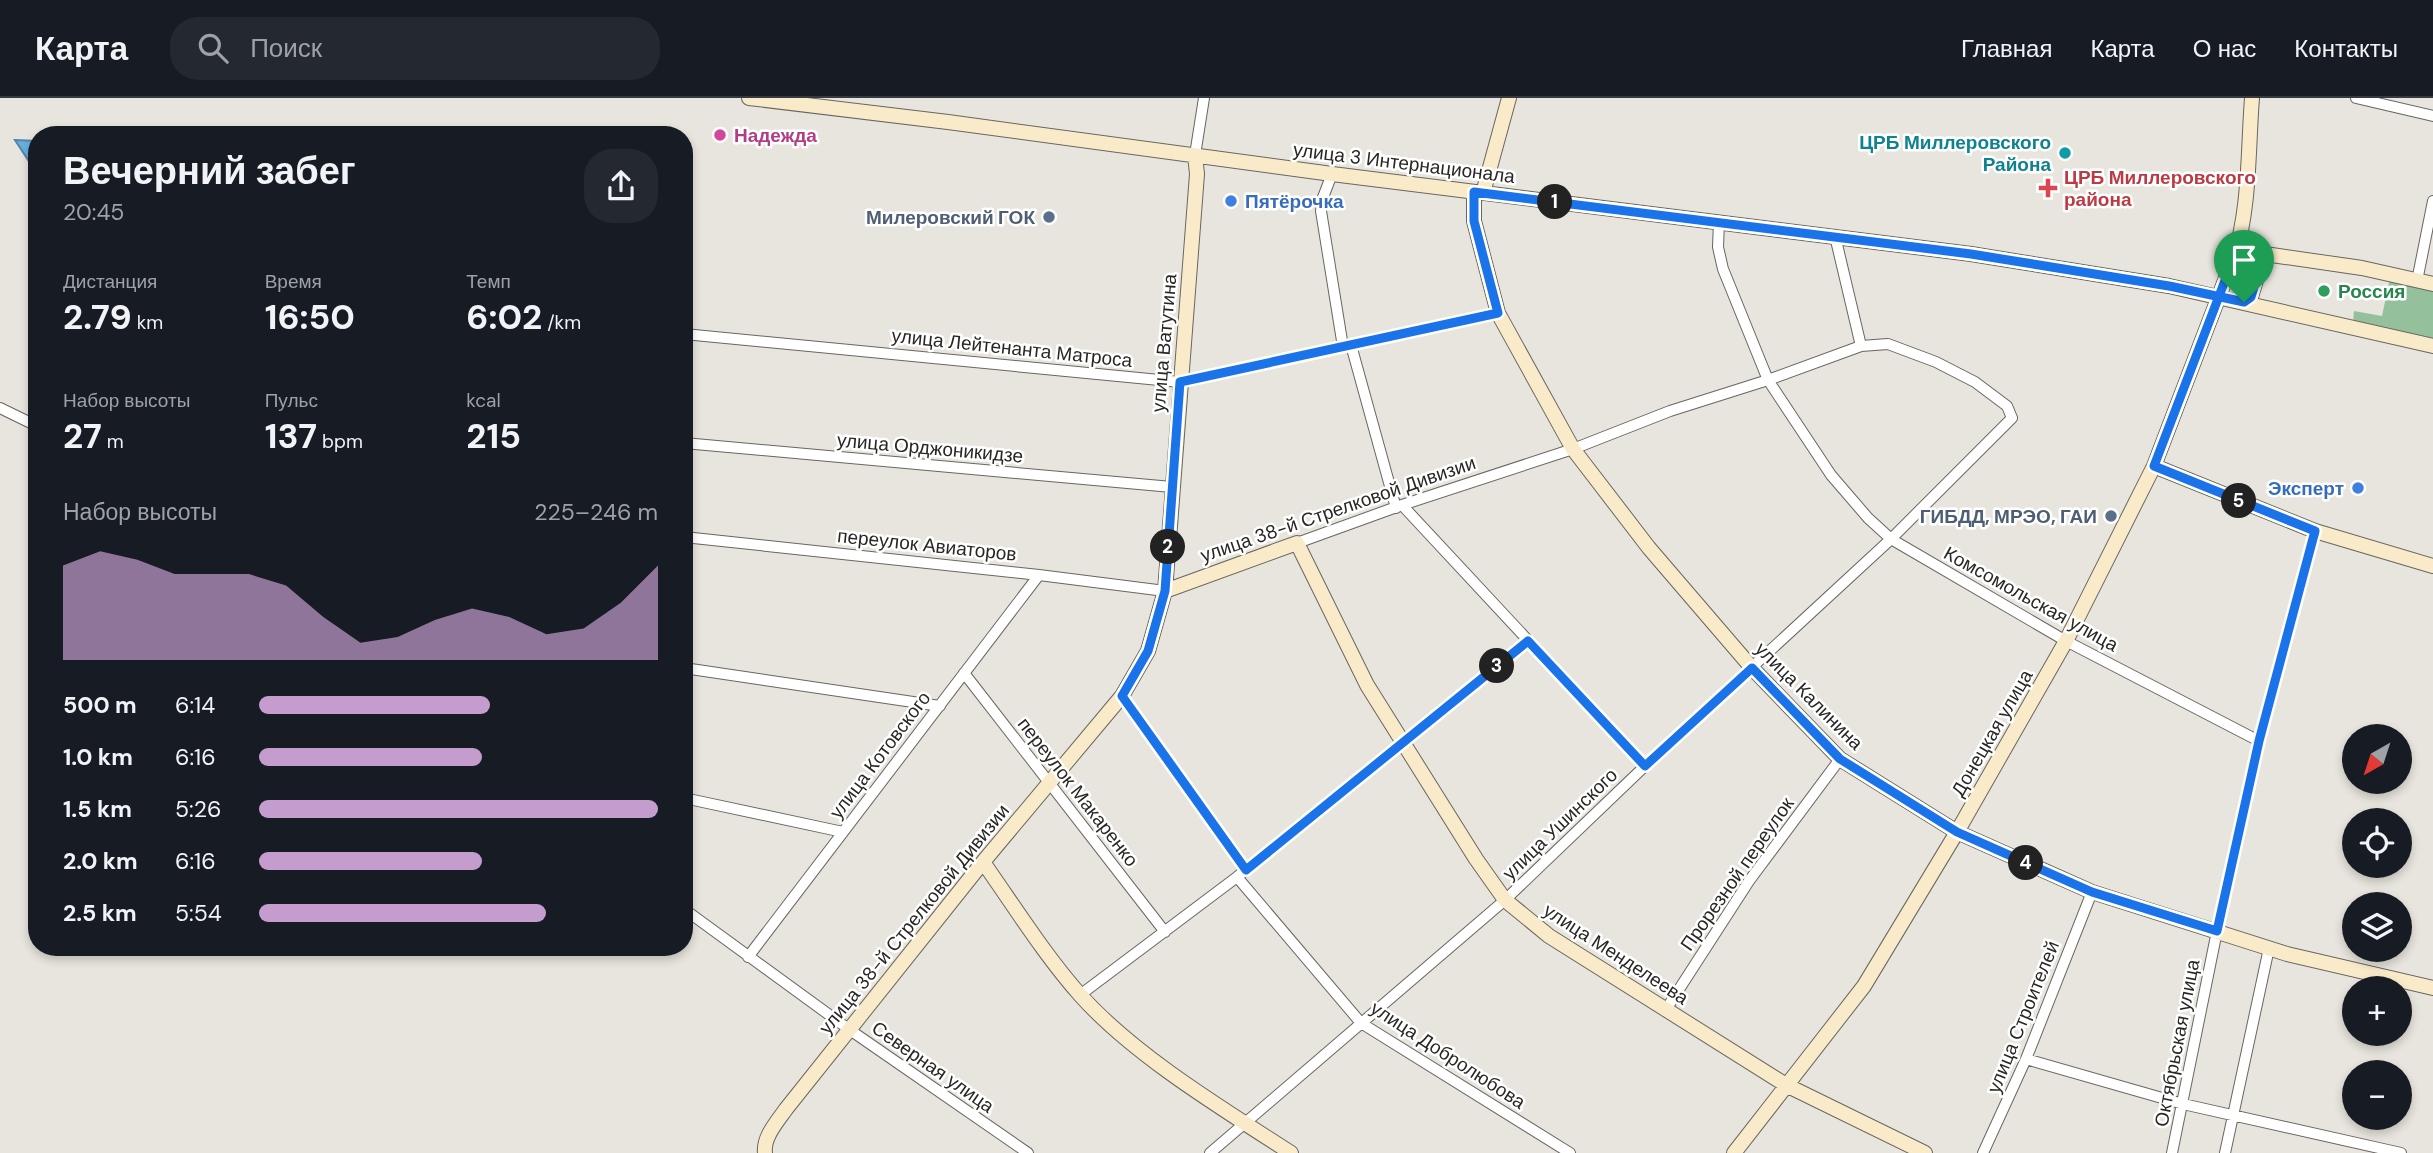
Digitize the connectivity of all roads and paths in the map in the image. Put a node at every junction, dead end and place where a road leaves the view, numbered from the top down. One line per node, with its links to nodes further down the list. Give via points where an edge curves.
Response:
1 (749, 98): 7 (street, улица 3 Интернационала)
2 (1204, 98): 7 (street, улица Ватутина)
3 (1509, 98): 9 (street, улица Калинина)
4 (2252, 98): 13 (street)
5 (2356, 98): 6 (street)
6 (2433, 116)
7 (1195, 155): 8 (street, улица 3 Интернационала); 25 (street, улица Ватутина)
8 (1332, 174): 9 (street, улица 3 Интернационала); 21 (street, via 1321,211)
9 (1478, 193): 11 (street, улица 3 Интернационала); 19 (street, улица Калинина, via 1474,221)
10 (2433, 201): 15 (street)
11 (1719, 222): 12 (street, улица 3 Интернационала); 24 (street, Комсомольская улица, via 1723,269)
12 (1835, 236): 17 (street, улица 3 Интернационала, via 2067,268); 22 (street)
13 (2238, 251): 14 (street); 17 (street)
14 (2258, 253): 15 (street); 18 (street, via 2262,260 2251,297)
15 (2417, 281): 16 (street)
16 (2433, 284)
17 (2220, 296): 18 (street, улица 3 Интернационала); 30 (street, Донецкая улица)
18 (2244, 302): 23 (street, улица 3 Интернационала)
19 (1498, 313): 21 (street, улица Лейтенанта Матроса); 29 (street, улица Калинина)
20 (693, 335): 25 (street, улица Лейтенанта Матроса)
21 (1347, 346): 25 (street, улица Лейтенанта Матроса); 32 (street)
22 (1861, 346): 24 (street, улица 38-й Стрелковой Дивизии); 35 (street, улица Ушинского, via 1888,344 1936,362 1975,382 2007,406 2012,418)
23 (2433, 346)
24 (1768, 380): 29 (street, улица 38-й Стрелковой Дивизии); 35 (street, Комсомольская улица, via 1831,475)
25 (1180, 382): 31 (street, улица Ватутина)
26 (0, 408): 27 (street)
27 (28, 422)
28 (693, 444): 31 (street, улица Орджоникидзе)
29 (1573, 449): 32 (street, улица 38-й Стрелковой Дивизии); 42 (street, улица Калинина, via 1649,548)
30 (2154, 466): 33 (street); 41 (street, Донецкая улица)
31 (1172, 487): 39 (street, улица Ватутина)
32 (1399, 506): 36 (street, улица 38-й Стрелковой Дивизии); 40 (street)
33 (2315, 531): 37 (street); 47 (street, Октябрьская улица)
34 (693, 538): 38 (street, переулок Авиаторов)
35 (1891, 539): 41 (street, Комсомольская улица); 42 (street, улица Ушинского)
36 (1297, 544): 39 (street, улица 38-й Стрелковой Дивизии); 48 (street, улица Менделеева, via 1367,685)
37 (2433, 566)
38 (1039, 575): 39 (street, переулок Авиаторов); 44 (street, улица Котовского)
39 (1165, 591): 45 (street, улица 38-й Стрелковой Дивизии, via 1148,651)
40 (1528, 641): 48 (street); 50 (street)
41 (2066, 641): 47 (street, Комсомольская улица); 54 (street, Донецкая улица)
42 (1752, 668): 49 (street, улица Калинина); 50 (street, улица Ушинского)
43 (693, 669): 46 (street)
44 (964, 673): 46 (street, улица Котовского); 51 (street, переулок Макаренко)
45 (1122, 696): 51 (street, улица 38-й Стрелковой Дивизии); 56 (street, улица Добролюбова)
46 (940, 706): 53 (street, улица Котовского)
47 (2259, 741): 60 (street, Октябрьская улица)
48 (1403, 742): 56 (street); 58 (street, улица Менделеева)
49 (1840, 759): 54 (street, улица Калинина); 66 (street, Прорезной переулок, via 1749,881)
50 (1645, 766): 58 (street, улица Ушинского)
51 (1049, 783): 55 (street, улица 38-й Стрелковой Дивизии); 61 (street, переулок Макаренко)
52 (693, 801): 53 (street)
53 (843, 832): 63 (street, улица Котовского)
54 (1957, 832): 57 (street, улица Калинина); 70 (street, Донецкая улица, via 1864,986)
55 (983, 862): 65 (street); 68 (street, улица 38-й Стрелковой Дивизии)
56 (1241, 874): 61 (street); 67 (street, улица Добролюбова)
57 (2092, 892): 60 (street, улица Калинина); 69 (street, улица Строителей)
58 (1505, 900): 66 (street, улица Менделеева, via 1549,936); 67 (street, улица Ушинского)
59 (693, 916): 63 (street, Северная улица)
60 (2217, 931): 62 (street, улица Калинина); 71 (street, Октябрьская улица)
61 (1165, 932): 65 (street)
62 (2269, 948): 64 (street, улица Калинина); 72 (street)
63 (748, 957): 68 (street, Северная улица)
64 (2433, 988)
65 (1080, 995): 73 (street, via 1135,1046)
66 (1665, 1011): 70 (street, улица Менделеева)
67 (1361, 1023): 73 (street, улица Ушинского); 78 (street, улица Добролюбова)
68 (850, 1030): 74 (street, улица 38-й Стрелковой Дивизии, via 774,1126); 75 (street, Северная улица)
69 (2026, 1059): 71 (street); 81 (street, улица Строителей)
70 (1786, 1085): 79 (street, Донецкая улица); 80 (street, улица Менделеева)
71 (2182, 1104): 72 (street); 82 (street, Октябрьская улица)
72 (2234, 1114): 83 (street); 84 (street)
73 (1244, 1122): 76 (street, улица Ушинского); 77 (street)
74 (765, 1151)
75 (1028, 1153)
76 (1210, 1153)
77 (1291, 1153)
78 (1570, 1153)
79 (1734, 1153)
80 (1925, 1153)
81 (1983, 1153)
82 (2172, 1153)
83 (2225, 1153)
84 (2401, 1153)

